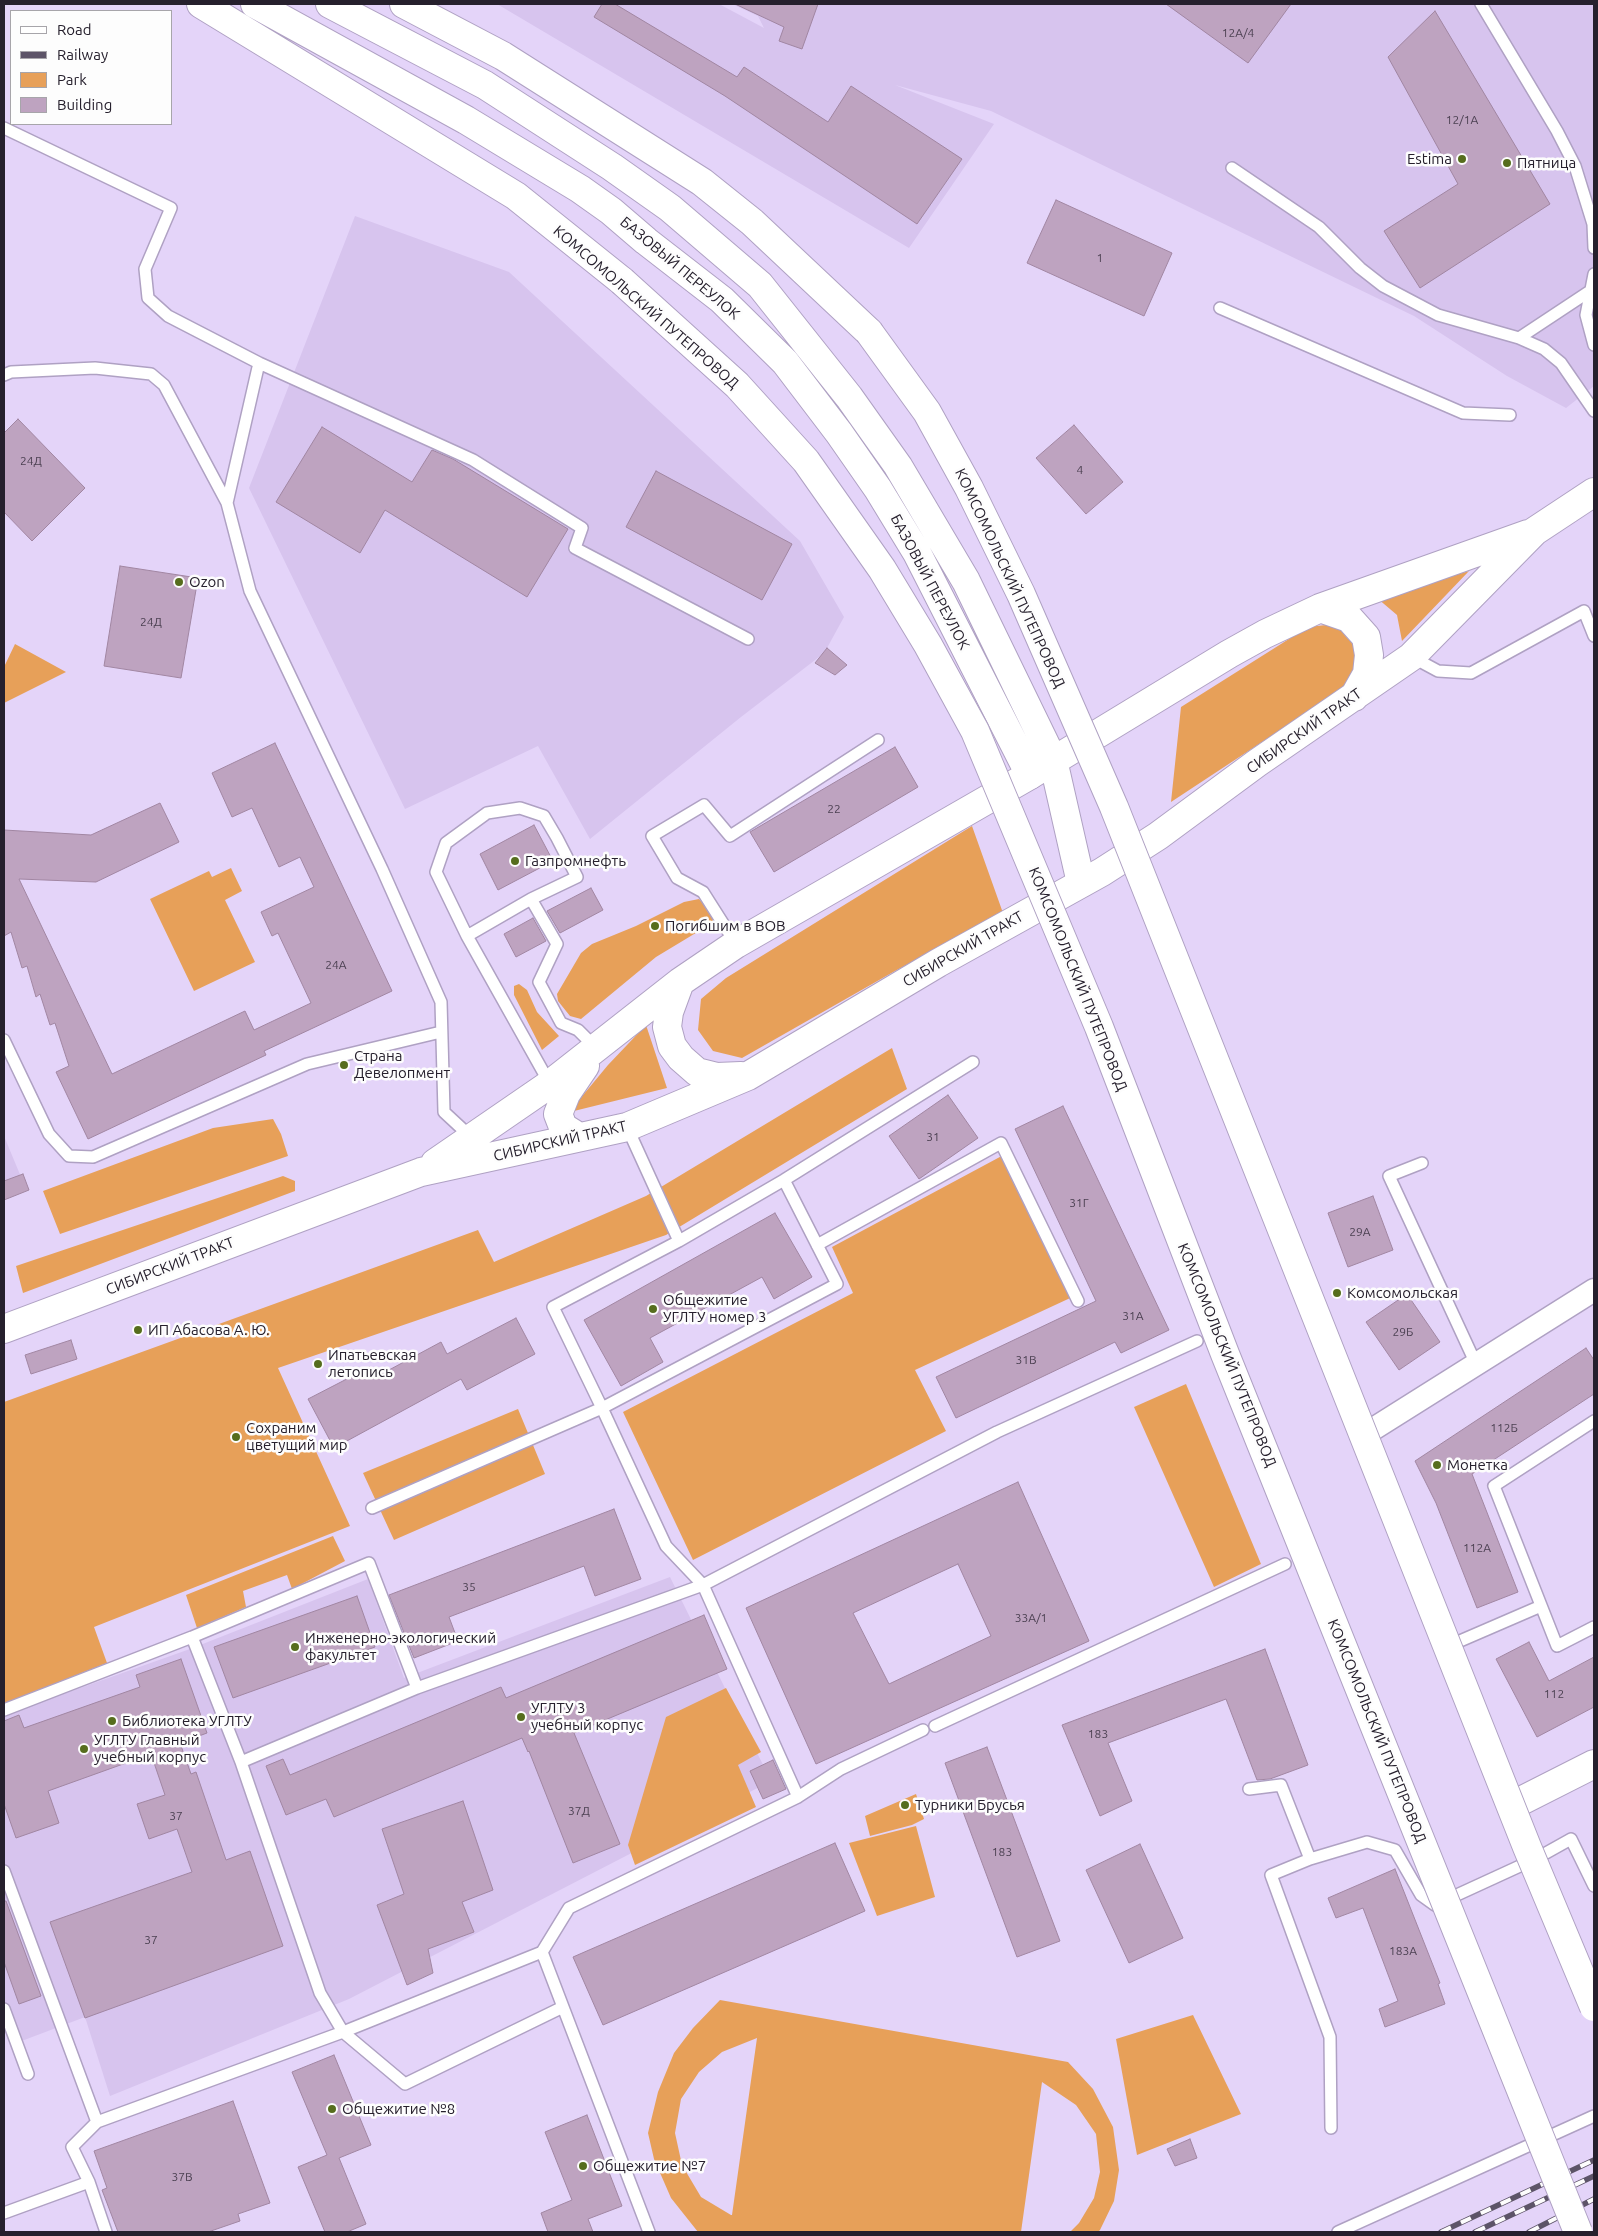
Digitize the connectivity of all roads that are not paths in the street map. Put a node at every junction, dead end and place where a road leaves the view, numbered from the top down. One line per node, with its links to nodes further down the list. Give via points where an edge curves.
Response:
1 (201, 4): 92 (main road, КОМСОМОЛЬСКИЙ ПУТЕПРОВОД, bridge, via 516,196 622,282 737,385 806,461 882,569 975,732 1099,1027 1225,1354)
2 (255, 4): 29 (main road, БАЗОВЫЙ ПЕРЕУЛОК, via 466,120 580,189 722,300 778,355 839,433 918,553)
3 (330, 4): 28 (main road, БАЗОВЫЙ ПЕРЕУЛОК, via 485,85 604,162 670,208 760,285 849,397 898,466 966,581)
4 (404, 4): 80 (main road, КОМСОМОЛЬСКИЙ ПУТЕПРОВОД, bridge, via 503,56 702,182 752,222 869,332 927,412 1021,594 1102,781 1526,1847)
5 (1481, 4): 8 (lane, via 1575,166 1593,224)
6 (4, 128): 14 (lane, via 170,208 145,269 148,298 168,316)
7 (1232, 168): 12 (lane, via 1319,227 1383,286 1438,315)
8 (1594, 248)
9 (1594, 274): 10 (lane)
10 (1590, 292): 12 (lane); 13 (lane, via 1586,315)
11 (1220, 308): 17 (lane, via 1463,412)
12 (1519, 338): 16 (lane, via 1544,349 1561,363)
13 (1594, 344)
14 (259, 362): 19 (lane); 24 (lane, via 472,460 582,528 575,548)
15 (4, 375): 19 (lane, via 94,368 152,374 164,385)
16 (1594, 411)
17 (1510, 414)
18 (1594, 492): 20 (main road, СИБИРСКИЙ ТРАКТ)
19 (227, 502): 35 (lane, via 250,591 382,869 441,1002)
20 (1535, 531): 21 (main road, СИБИРСКИЙ ТРАКТ); 25 (main road, СИБИРСКИЙ ТРАКТ)
21 (1320, 608): 26 (main road, via 1350,618 1366,637 1369,655 1367,674); 28 (main road, СИБИРСКИЙ ТРАКТ, via 1229,654)
22 (1589, 609): 23 (lane); 25 (lane, via 1471,673 1438,671)
23 (1594, 636)
24 (748, 639)
25 (1411, 657): 26 (main road, СИБИРСКИЙ ТРАКТ)
26 (1353, 698): 30 (main road, СИБИРСКИЙ ТРАКТ, via 1158,836)
27 (878, 740): 33 (lane, via 730,836 704,805 652,836 678,878 703,892)
28 (1054, 760): 29 (main road, СИБИРСКИЙ ТРАКТ); 30 (main road)
29 (1030, 775): 33 (main road, СИБИРСКИЙ ТРАКТ)
30 (1081, 883): 39 (main road, СИБИРСКИЙ ТРАКТ)
31 (531, 899): 32 (lane); 32 (lane, via 577,877 544,816 520,808 487,813 446,843 436,872); 37 (lane, via 557,944 539,982 561,1023 578,1030)
32 (466, 936): 40 (lane)
33 (736, 944): 34 (main road, СИБИРСКИЙ ТРАКТ)
34 (680, 982): 37 (main road, СИБИРСКИЙ ТРАКТ); 39 (main road, via 667,1027 672,1046 697,1072 717,1077)
35 (441, 1032): 36 (lane, via 307,1064 93,1157 69,1156 50,1134); 43 (lane, via 444,1112)
36 (4, 1040)
37 (597, 1049): 40 (main road, СИБИРСКИЙ ТРАКТ); 42 (main road, via 566,1094 558,1114 563,1127)
38 (973, 1062): 46 (lane)
39 (748, 1076): 41 (main road, СИБИРСКИЙ ТРАКТ)
40 (550, 1084): 43 (main road, СИБИРСКИЙ ТРАКТ)
41 (627, 1127): 42 (main road, СИБИРСКИЙ ТРАКТ); 47 (lane)
42 (578, 1137): 45 (main road, СИБИРСКИЙ ТРАКТ)
43 (472, 1138): 45 (main road, СИБИРСКИЙ ТРАКТ)
44 (1422, 1163): 53 (lane, via 1390,1176)
45 (421, 1172): 51 (main road, СИБИРСКИЙ ТРАКТ)
46 (784, 1180): 47 (lane); 48 (lane)
47 (679, 1241): 54 (lane, via 553,1306)
48 (817, 1245): 50 (lane, via 1001,1143); 54 (lane, via 837,1284)
49 (1594, 1290): 53 (street)
50 (1078, 1301)
51 (4, 1329)
52 (1197, 1341): 59 (lane, via 997,1432)
53 (1476, 1364): 56 (street)
54 (602, 1408): 57 (lane); 59 (lane, via 666,1546)
55 (1594, 1421): 60 (lane, via 1494,1486)
56 (1370, 1431)
57 (372, 1508)
58 (1285, 1564): 66 (lane)
59 (703, 1585): 64 (lane); 71 (lane)
60 (1541, 1606): 61 (lane, via 1557,1646); 63 (lane)
61 (1594, 1627)
62 (192, 1637): 64 (lane, via 369,1563); 65 (lane); 68 (lane)
63 (1453, 1644)
64 (417, 1688): 68 (lane)
65 (4, 1710)
66 (936, 1726)
67 (923, 1730): 71 (lane, via 841,1769)
68 (241, 1762): 82 (lane, via 320,1993)
69 (1594, 1764): 72 (main road)
70 (1249, 1789): 74 (lane, via 1281,1785)
71 (798, 1797): 78 (lane, via 568,1908)
72 (1513, 1805): 73 (lane)
73 (1537, 1858): 74 (lane, via 1435,1905 1421,1895 1395,1850 1367,1842); 76 (lane, via 1571,1840)
74 (1310, 1859): 86 (lane, via 1271,1875 1330,2037)
75 (4, 1871): 85 (lane)
76 (1592, 1873): 77 (lane)
77 (1594, 1886)
78 (542, 1952): 79 (lane); 82 (lane)
79 (563, 2007): 82 (lane, via 405,2084); 90 (lane)
80 (1594, 2007)
81 (4, 2009): 83 (lane)
82 (343, 2032): 85 (lane)
83 (28, 2074)
84 (1594, 2116): 91 (lane)
85 (97, 2122): 87 (lane, via 72,2147)
86 (1331, 2128)
87 (89, 2182): 88 (lane); 89 (lane)
88 (4, 2213)
89 (106, 2232)
90 (649, 2232)
91 (1338, 2232)
92 (1578, 2232)

